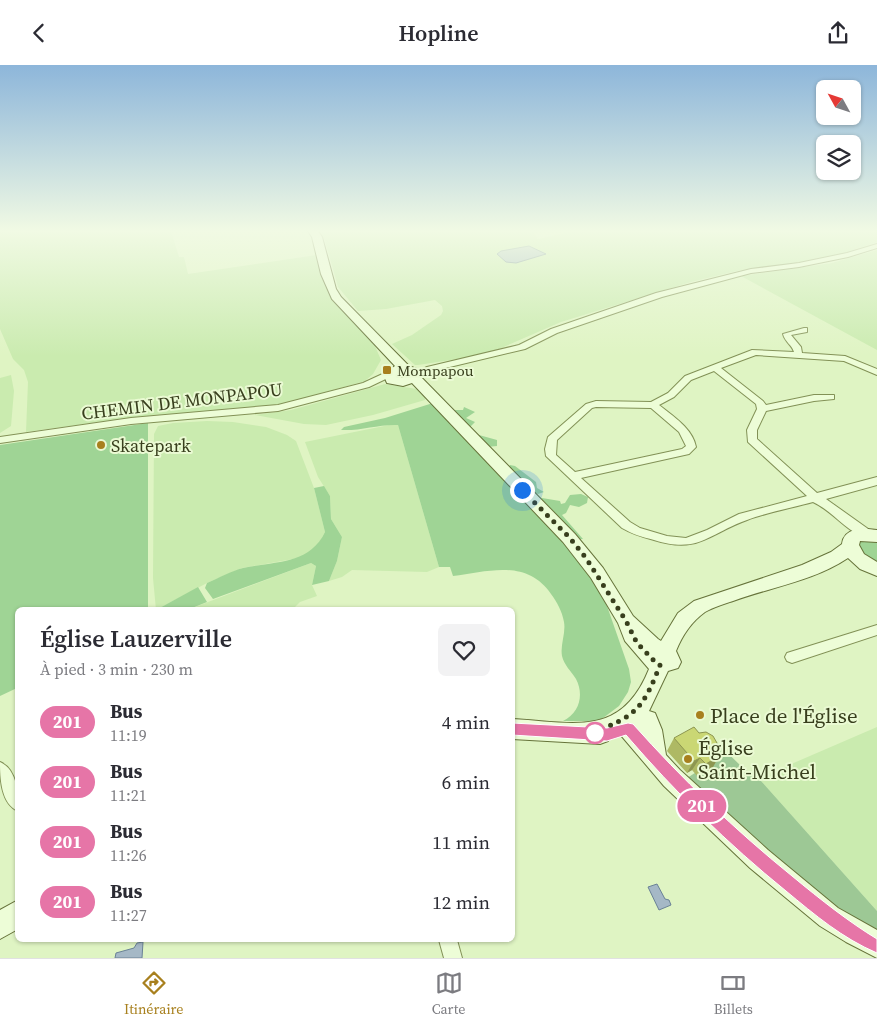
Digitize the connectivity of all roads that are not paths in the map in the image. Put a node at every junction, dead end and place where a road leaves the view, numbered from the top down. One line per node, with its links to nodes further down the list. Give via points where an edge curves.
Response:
1 (327, 273): 7 (street, via 337,299 392,357 394,366)
2 (744, 273): 7 (street, CHEMIN DE MONPAPOU, via 668,292 554,331 522,347)
3 (804, 330): 4 (street, via 787,334 797,347)
4 (798, 355): 5 (street, via 756,352); 6 (street, via 846,359)
5 (714, 368): 9 (street, via 688,378 671,395); 10 (street, via 760,403)
6 (877, 372)
7 (403, 375): 11 (street, CHEMIN DE MONPAPOU, via 266,410 131,421); 20 (street, via 426,391 569,537 597,573 637,643 657,664)
8 (831, 397): 10 (street)
9 (653, 405): 12 (street, via 596,404 583,410 552,439 550,449 551,457); 12 (street, via 687,435 692,447 685,452)
10 (762, 409): 14 (street, via 752,430 752,440)
11 (0, 440)
12 (573, 476): 14 (street, via 636,531 686,542 744,517)
13 (877, 481): 14 (street)
14 (817, 499): 15 (street, via 818,504 849,533)
15 (861, 539): 16 (street, via 854,556); 17 (street, via 839,556)
16 (871, 566): 17 (street, via 847,564)
17 (804, 570): 20 (street, via 710,603 687,625)
18 (877, 631): 19 (street)
19 (792, 657)
20 (666, 660): 21 (street, via 657,698)
21 (634, 720): 22 (street, via 615,734); 28 (street, via 655,757 672,778 759,859 829,917)
22 (515, 729)
23 (0, 770): 24 (street)
24 (15, 798)
25 (15, 915): 26 (street)
26 (0, 926)
27 (449, 942): 29 (street)
28 (877, 945)
29 (454, 958)

